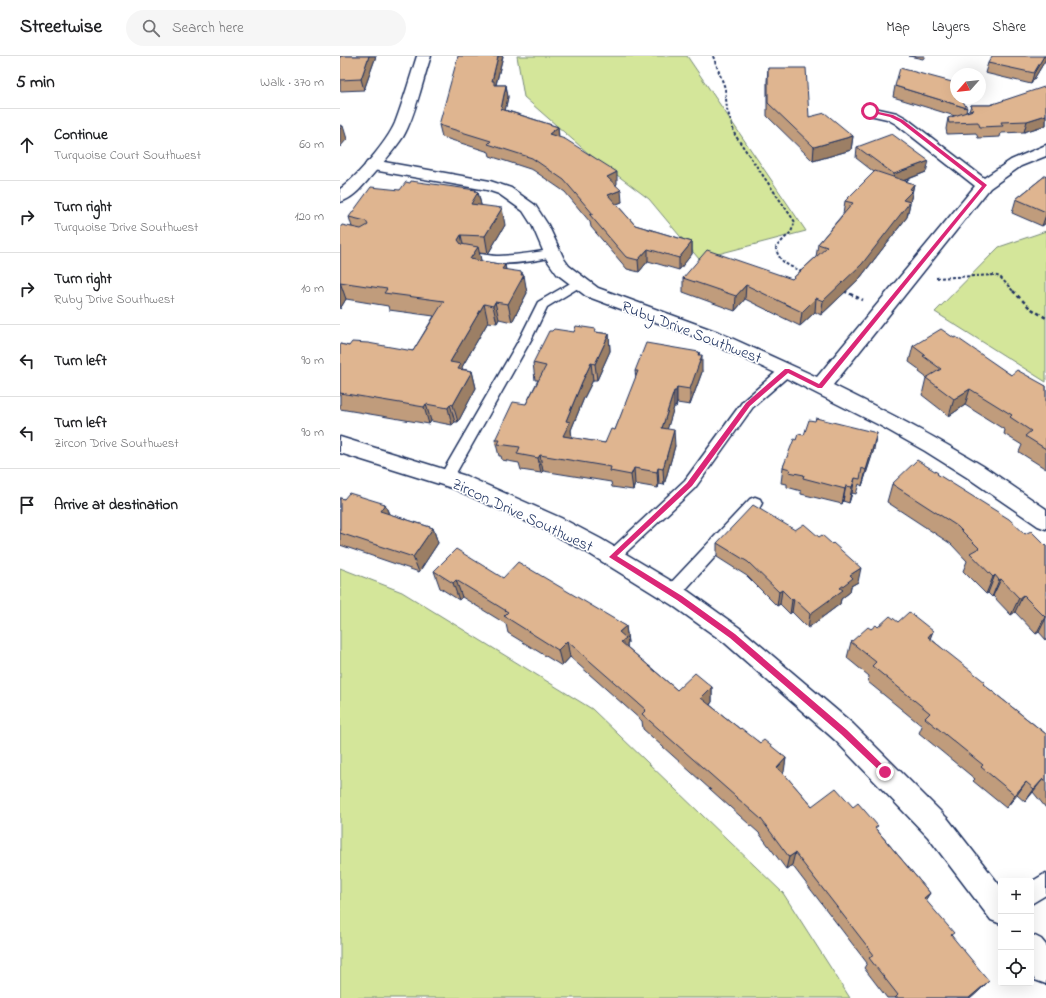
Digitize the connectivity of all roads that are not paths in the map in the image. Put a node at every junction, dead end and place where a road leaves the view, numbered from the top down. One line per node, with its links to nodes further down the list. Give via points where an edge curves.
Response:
1 (424, 56): 4 (street, via 402,124 396,136)
2 (870, 111): 5 (street, via 901,121)
3 (1046, 150): 5 (street, via 1016,163)
4 (373, 165): 6 (street); 7 (street, Ruby Drive Southwest, via 490,186 505,191 529,208)
5 (984, 185): 11 (street)
6 (340, 197)
7 (553, 253): 8 (lane, via 485,260); 9 (street, Ruby Drive Southwest, via 563,270)
8 (469, 257)
9 (578, 282): 10 (street, Ruby Drive Southwest, via 592,292 711,336); 13 (lane, via 542,305 526,338)
10 (787, 370): 11 (street, Ruby Drive Southwest); 16 (lane, via 748,404 690,484)
11 (820, 387): 15 (street, Ruby Drive Southwest, via 932,446)
12 (340, 445): 13 (street, Zircon Drive Southwest)
13 (446, 478): 16 (street, Zircon Drive Southwest, via 553,524)
14 (755, 503): 17 (lane)
15 (1046, 520)
16 (612, 557): 17 (street, Zircon Drive Southwest)
17 (672, 593): 20 (street, Zircon Drive Southwest, via 733,636 844,732 938,828)
18 (1046, 884): 19 (lane)
19 (1034, 892)
20 (998, 906)
21 (1032, 950): 22 (street)
22 (1046, 969)

